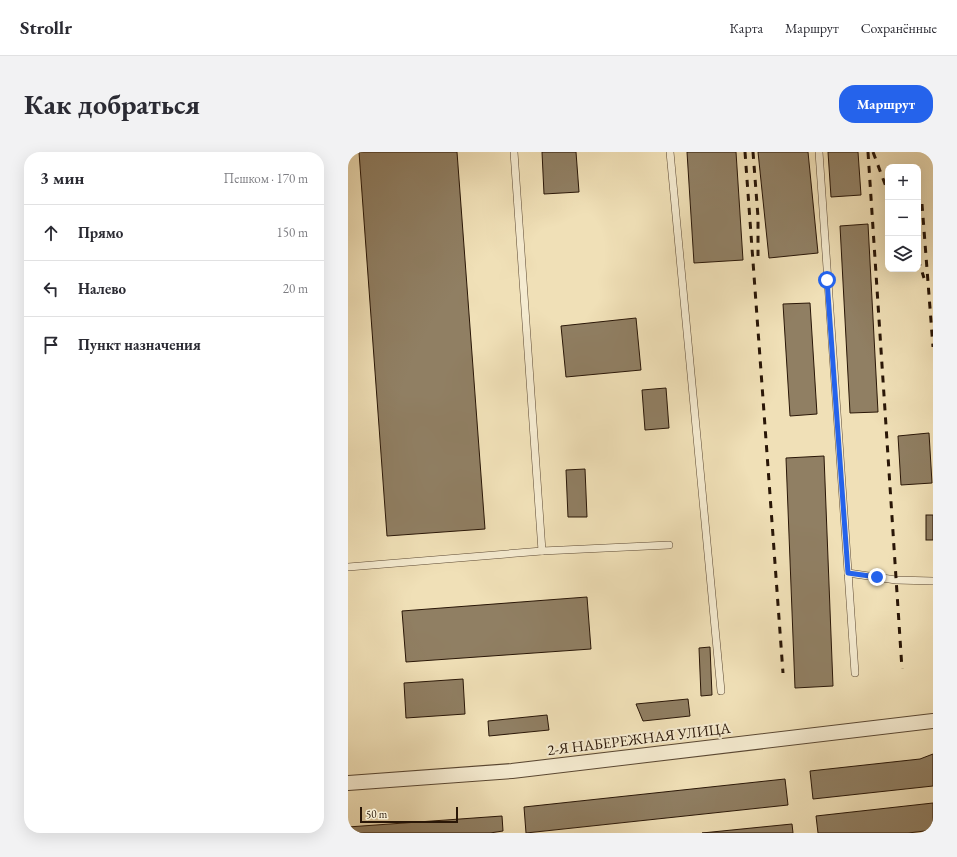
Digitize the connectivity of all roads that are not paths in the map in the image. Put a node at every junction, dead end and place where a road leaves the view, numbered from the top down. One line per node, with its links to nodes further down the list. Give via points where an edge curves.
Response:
1 (514, 152): 5 (lane)
2 (670, 152): 10 (lane)
3 (818, 152): 7 (lane)
4 (669, 545): 5 (lane)
5 (542, 552): 6 (lane)
6 (348, 567)
7 (848, 573): 8 (lane, via 896,580); 9 (lane)
8 (933, 581)
9 (855, 673)
10 (721, 691)
11 (933, 721): 12 (street, 2-Я НАБЕРЕЖНАЯ УЛИЦА, via 512,771)
12 (348, 783)

